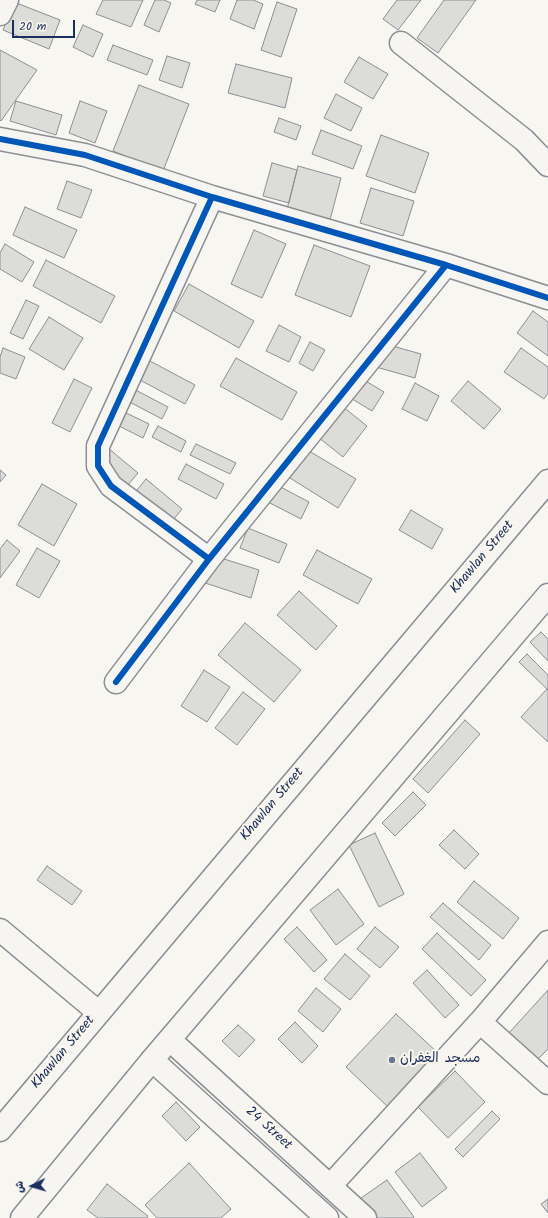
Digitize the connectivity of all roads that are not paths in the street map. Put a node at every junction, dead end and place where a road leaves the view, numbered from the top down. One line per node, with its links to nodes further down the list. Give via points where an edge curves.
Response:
1 (8, 0): 2 (street)
2 (0, 14)
3 (401, 43): 5 (street, via 524,140)
4 (0, 139): 6 (street, via 85,155)
5 (548, 165)
6 (212, 197): 7 (street); 10 (street, via 98,446 98,466 111,486)
7 (446, 264): 8 (street); 10 (street)
8 (548, 298)
9 (548, 481): 15 (street, Khawlan Street)
10 (209, 559): 12 (street)
11 (548, 595): 17 (street)
12 (116, 682)
13 (0, 930): 15 (street)
14 (548, 942): 16 (street)
15 (98, 1012): 20 (street, Khawlan Street)
16 (480, 1022): 19 (street); 21 (street)
17 (170, 1040): 18 (street); 21 (street, 24 Street)
18 (152, 1060): 22 (street); 23 (street, 24 Street)
19 (548, 1083)
20 (0, 1130)
21 (330, 1186): 24 (street, 24 Street)
22 (22, 1218)
23 (326, 1218)
24 (365, 1218)

